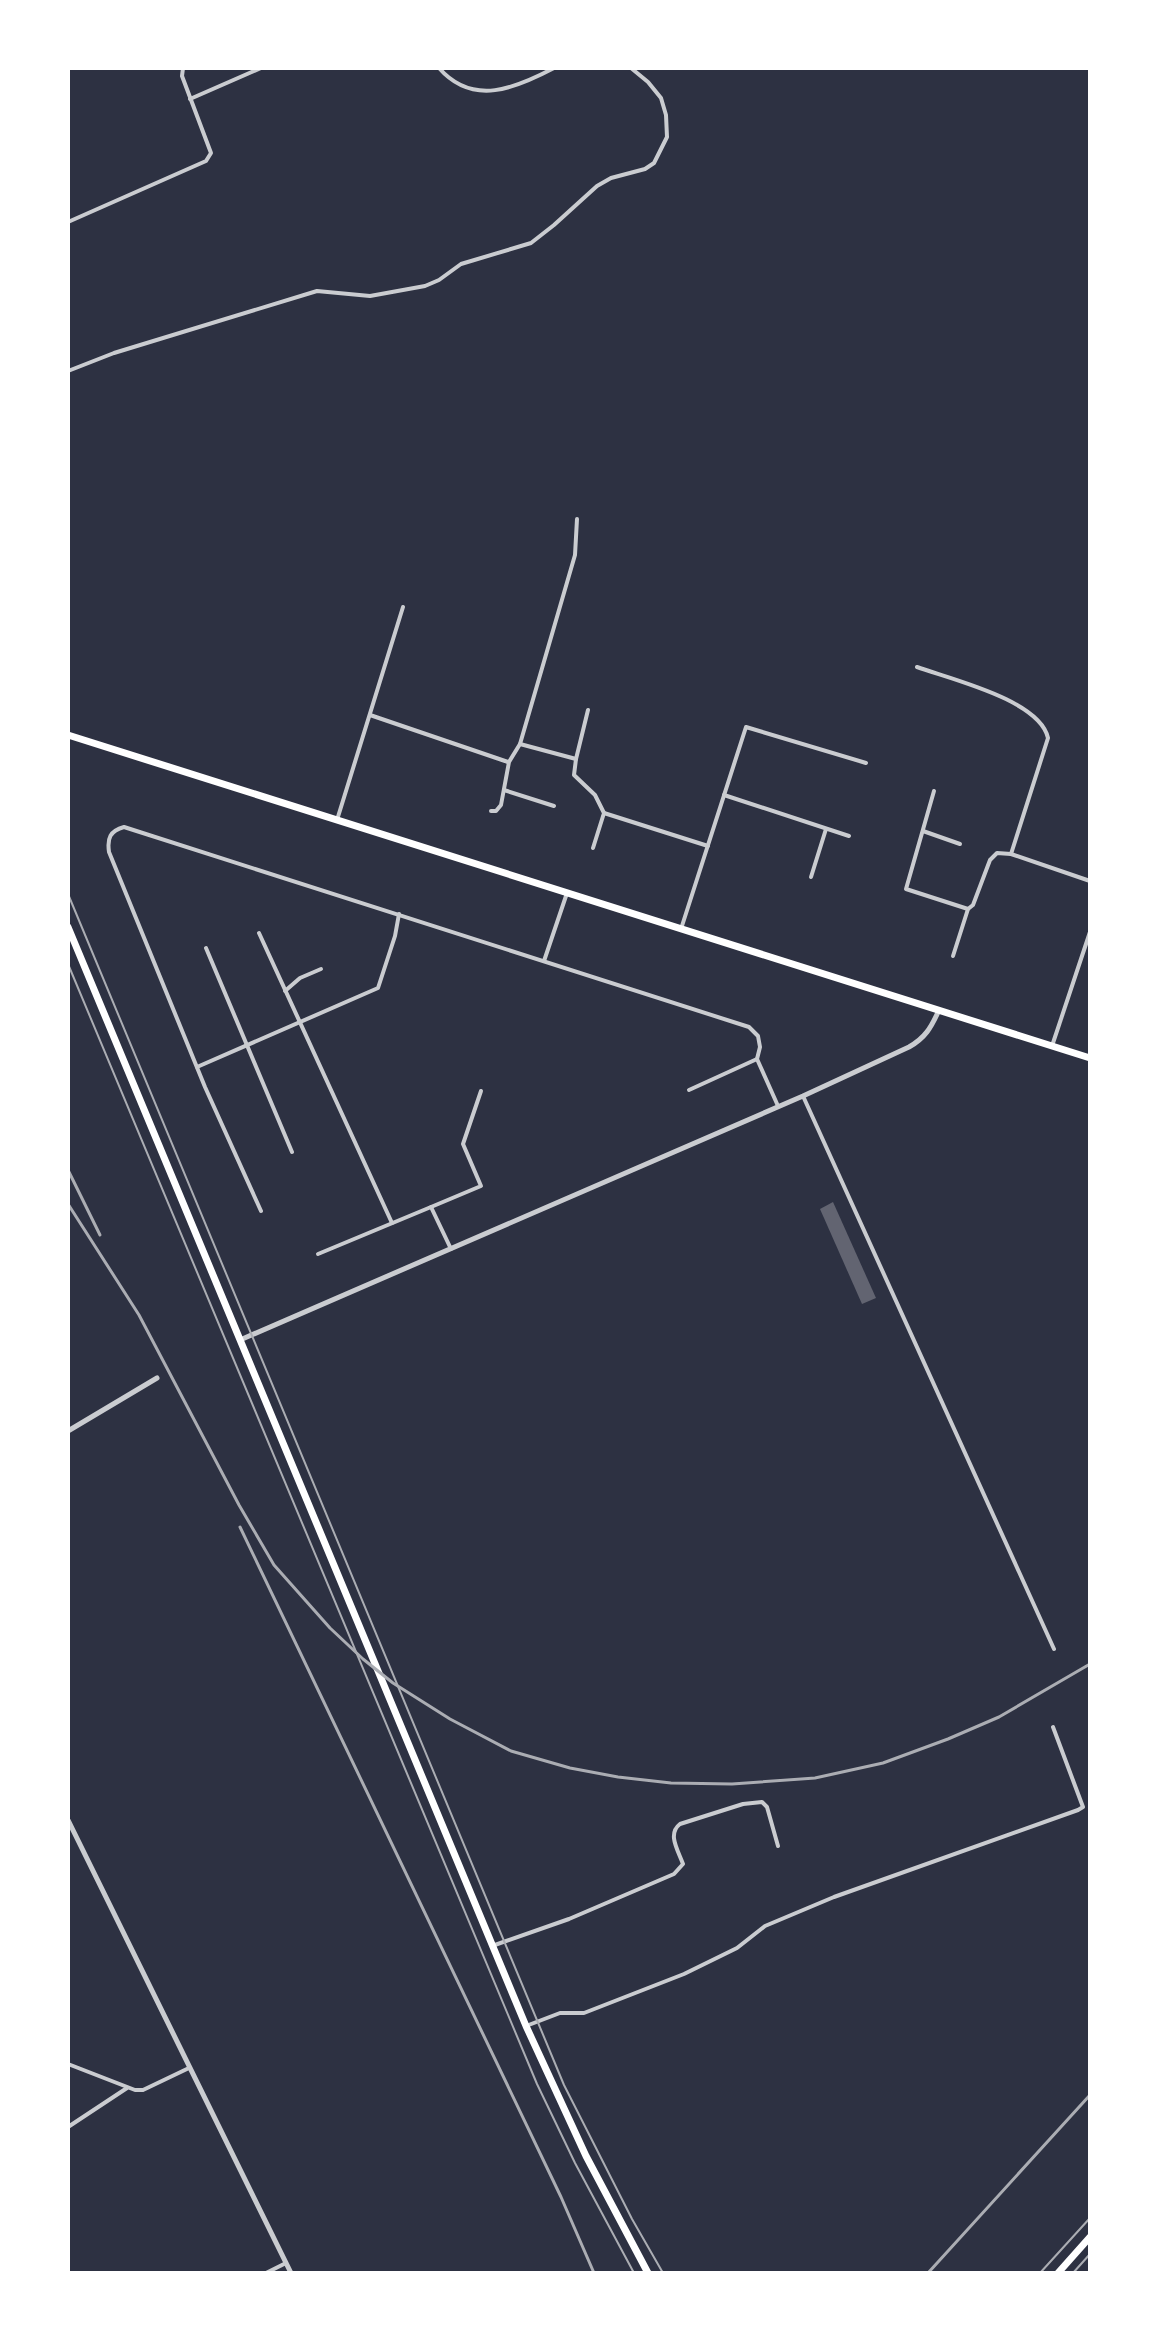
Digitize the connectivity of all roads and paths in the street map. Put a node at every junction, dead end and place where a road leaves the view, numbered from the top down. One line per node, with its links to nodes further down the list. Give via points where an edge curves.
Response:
1 (183, 68): 6 (street)
2 (261, 68): 6 (street)
3 (439, 68): 4 (street, via 456,84 482,91 517,85)
4 (554, 68)
5 (631, 68): 8 (street, via 661,98 666,115 667,137 654,163 597,186 531,243 461,264 425,286 370,296 317,291)
6 (190, 99): 7 (street, via 208,141 211,153 206,161)
7 (68, 222)
8 (68, 371)
9 (577, 519): 15 (street, via 575,555)
10 (403, 607): 13 (street)
11 (917, 667): 32 (street, via 1012,700 1046,728 1048,738)
12 (588, 710): 16 (street)
13 (370, 715): 17 (street); 25 (street)
14 (68, 735): 25 (main road)
15 (520, 744): 16 (street); 17 (street)
16 (576, 759): 24 (street, via 574,775 595,795)
17 (509, 762): 19 (street)
18 (866, 763): 21 (street, via 746,727)
19 (504, 790): 22 (street); 23 (street, via 501,805)
20 (934, 791): 27 (street)
21 (724, 795): 26 (street); 30 (street)
22 (554, 806)
23 (491, 811)
24 (604, 813): 30 (street); 31 (street)
25 (337, 820): 35 (main road)
26 (826, 829): 28 (street); 33 (street)
27 (923, 831): 29 (street); 36 (street, via 906,889)
28 (849, 836)
29 (960, 844)
30 (708, 846): 39 (street)
31 (593, 848)
32 (1011, 854): 34 (street); 36 (street, via 997,853 990,860)
33 (811, 877)
34 (1090, 881)
35 (567, 893): 39 (main road); 44 (street)
36 (968, 909): 43 (street)
37 (399, 914): 44 (street); 48 (street, via 378,988); 53 (street, via 117,829 107,841 109,852)
38 (68, 927): 64 (main road)
39 (681, 929): 47 (main road)
40 (1090, 932): 50 (street)
41 (259, 933): 46 (street)
42 (206, 948): 49 (street)
43 (953, 956)
44 (544, 961): 52 (street, via 749,1027 758,1036)
45 (321, 969): 46 (street)
46 (285, 991): 48 (street)
47 (939, 1010): 50 (main road); 56 (street, via 923,1039)
48 (299, 1023): 49 (street); 61 (street)
49 (247, 1046): 53 (street); 58 (street)
50 (1052, 1046): 51 (main road)
51 (1090, 1058)
52 (757, 1059): 54 (street); 57 (street)
53 (197, 1068): 60 (street)
54 (689, 1090)
55 (481, 1091): 59 (street, via 463,1144 481,1186)
56 (803, 1096): 57 (street); 67 (street)
57 (778, 1106): 62 (street)
58 (292, 1152)
59 (431, 1207): 61 (street); 62 (street)
60 (261, 1211)
61 (392, 1223): 63 (street)
62 (451, 1249): 64 (street)
63 (318, 1254)
64 (240, 1340): 71 (main road)
65 (157, 1378): 66 (street)
66 (68, 1431)
67 (1054, 1649)
68 (1053, 1727): 72 (street, via 1083,1807 1078,1810 834,1897 765,1926 737,1948 684,1974 584,2013 560,2013)
69 (68, 1820): 74 (street)
70 (778, 1846): 71 (street, via 762,1802 680,1824 672,1834 683,1864 674,1874)
71 (492, 1946): 72 (main road)
72 (526, 2026): 81 (main road)
73 (68, 2064): 75 (street)
74 (189, 2068): 75 (street, via 143,2090); 78 (street)
75 (127, 2088): 76 (street)
76 (68, 2127)
77 (1090, 2237): 82 (main road)
78 (286, 2263): 79 (street); 80 (street)
79 (266, 2273)
80 (291, 2273)
81 (648, 2273)
82 (1058, 2273)

